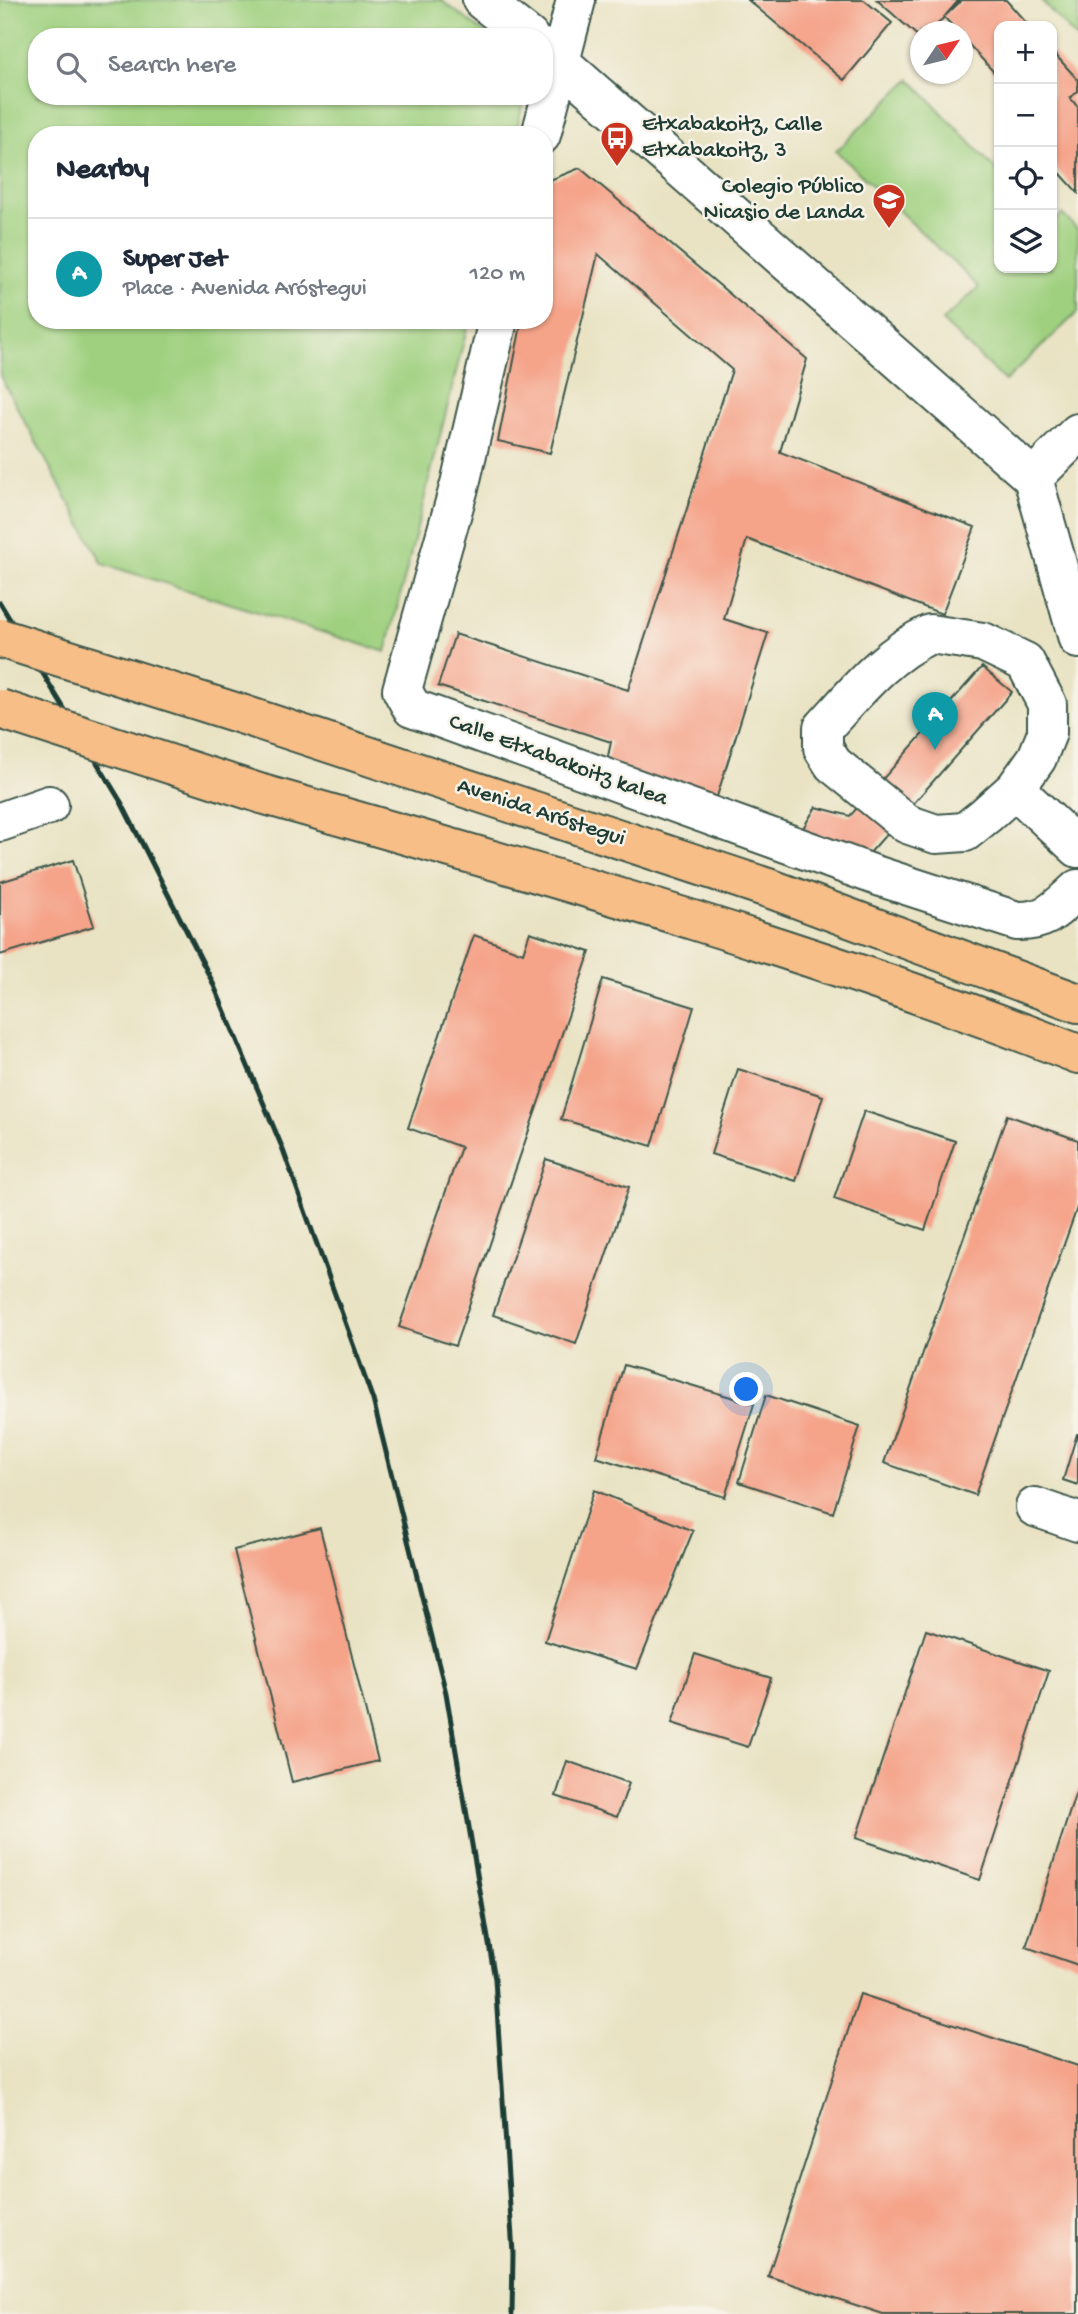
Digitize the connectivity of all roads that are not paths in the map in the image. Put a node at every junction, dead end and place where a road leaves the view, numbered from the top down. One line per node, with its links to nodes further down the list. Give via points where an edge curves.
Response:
1 (482, 0): 3 (street)
2 (576, 0): 4 (street)
3 (518, 28)
4 (553, 34)
5 (553, 56): 10 (street)
6 (542, 105): 7 (street)
7 (541, 126)
8 (496, 329): 18 (street, Calle Etxabakoitz kalea, via 460,484 402,690 412,708 875,876 1017,921 1035,922)
9 (1078, 433): 10 (street)
10 (1033, 478): 12 (street)
11 (0, 638): 19 (main road, Avenida Aróstegui, bridge, via 774,890)
12 (1078, 639)
13 (0, 709): 20 (main road, bridge, via 262,794 641,902)
14 (1015, 789): 14 (street, via 1037,758 1047,733 1048,704 1024,662 983,642 930,634 902,647 823,728 823,748 833,764 907,824 936,834 965,832); 17 (street)
15 (49, 805): 16 (street)
16 (0, 822)
17 (1078, 848)
18 (1065, 901)
19 (1078, 1003)
20 (1078, 1054)
21 (1035, 1507): 22 (street)
22 (1078, 1522)

